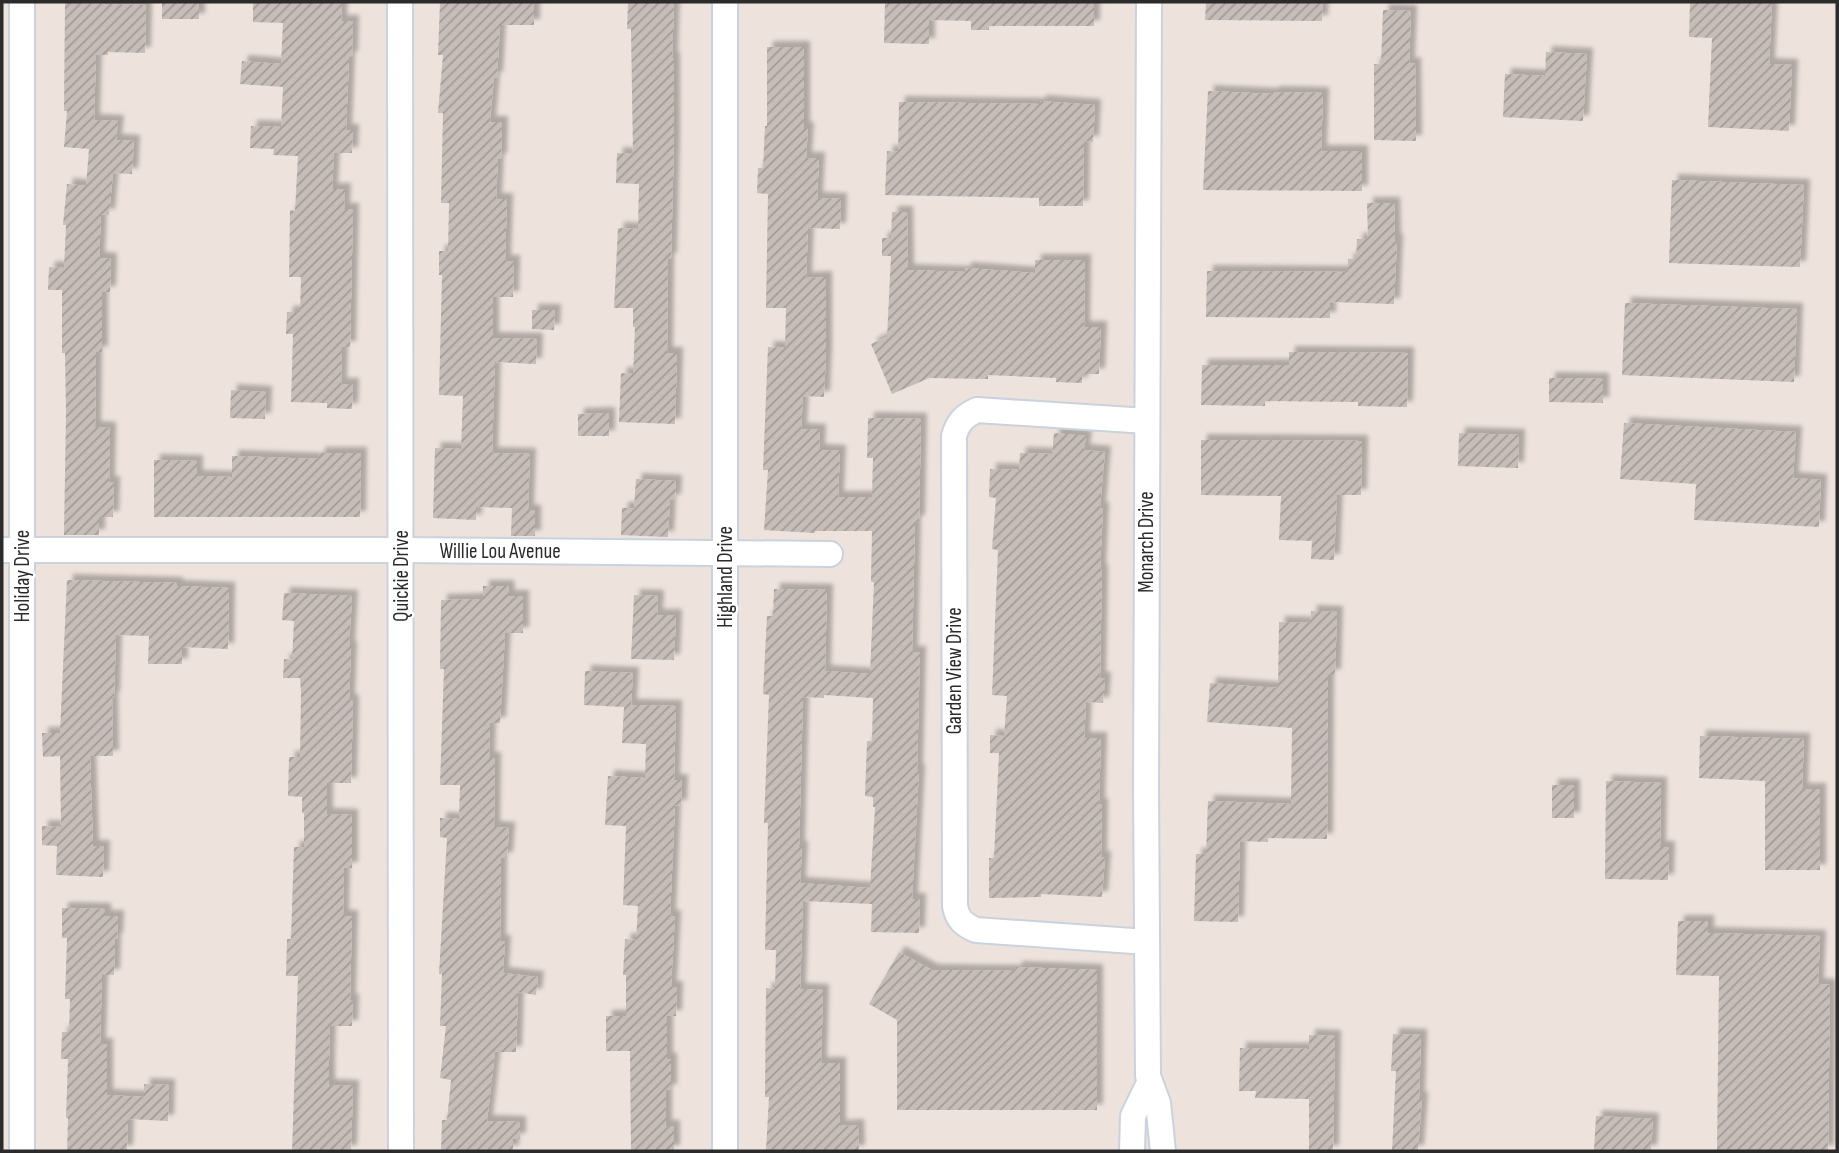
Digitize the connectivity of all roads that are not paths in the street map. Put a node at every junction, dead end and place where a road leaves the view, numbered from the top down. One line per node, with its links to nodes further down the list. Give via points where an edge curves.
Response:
1 (23, 2): 6 (street, Holiday Drive)
2 (400, 2): 7 (street, Quickie Drive)
3 (725, 2): 8 (street, Highland Drive)
4 (1149, 2): 5 (street, Monarch Drive)
5 (1147, 421): 10 (street, Monarch Drive); 10 (street, Garden View Drive, via 977,410 957,425 954,436 956,914 965,926 976,930)
6 (12, 550): 7 (street, Willie Lou Avenue); 12 (street, Holiday Drive)
7 (401, 550): 8 (street, Willie Lou Avenue); 13 (street, Quickie Drive)
8 (725, 553): 9 (street, Willie Lou Avenue); 14 (street, Highland Drive)
9 (830, 554)
10 (1147, 942): 11 (street, Monarch Drive)
11 (1149, 1083): 15 (street, Monarch Drive, via 1133,1116); 16 (street, Monarch Drive, via 1157,1103)
12 (22, 1151)
13 (401, 1151)
14 (726, 1151)
15 (1132, 1151)
16 (1163, 1151)

